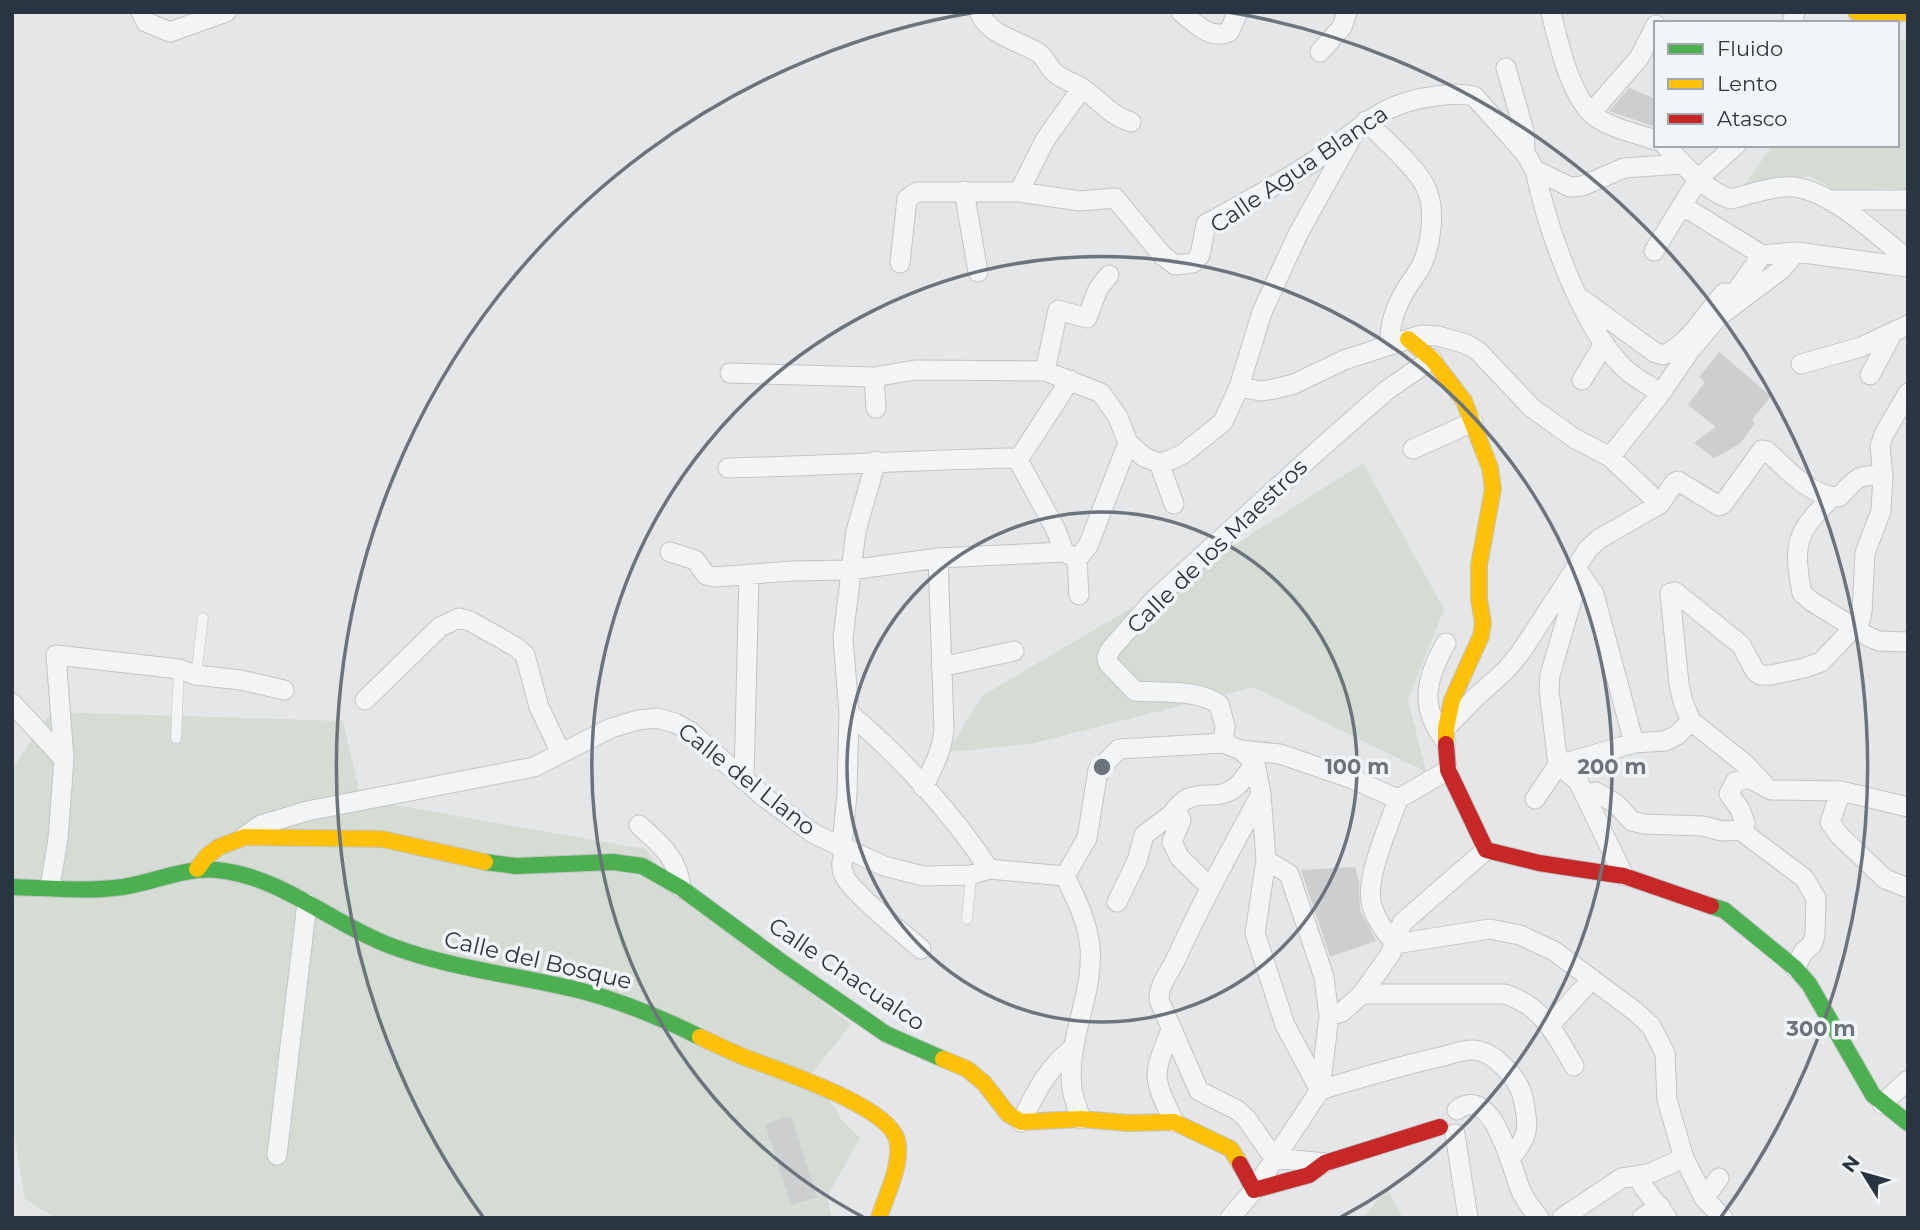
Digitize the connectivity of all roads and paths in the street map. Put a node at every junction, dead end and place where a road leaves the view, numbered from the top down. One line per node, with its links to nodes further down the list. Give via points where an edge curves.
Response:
1 (141, 12): 2 (street, via 146,22 170,32)
2 (226, 12)
3 (979, 12): 13 (street, via 993,29 1038,52 1051,71)
4 (1181, 12): 5 (street, via 1208,33 1220,36 1229,32)
5 (1238, 12)
6 (1347, 12): 11 (street, via 1342,27)
7 (1551, 12): 14 (street, via 1570,75)
8 (1856, 12): 9 (street)
9 (1908, 13)
10 (1654, 28): 14 (street, via 1639,58)
11 (1320, 52)
12 (1506, 68): 20 (street, via 1524,131)
13 (1082, 88): 15 (street, via 1106,110); 25 (street, via 1045,140)
14 (1591, 113): 17 (street)
15 (1131, 122)
16 (1361, 125): 20 (street, Calle Agua Blanca, via 1418,98 1465,94 1474,96); 25 (street, Calle Agua Blanca, via 1315,161 1206,225 1199,255 1184,265 1175,265 1163,256 1115,198 1080,201); 40 (street, via 1425,185 1432,230 1425,258 1391,321); 50 (street, via 1297,234 1253,338)
17 (1654, 139)
18 (1667, 147): 21 (street)
19 (1734, 147): 23 (street)
20 (1525, 153): 22 (street, Calle Agua Blanca)
21 (1682, 164): 22 (street, via 1624,168 1570,187); 23 (street)
22 (1535, 170): 38 (street, Calle Agua Blanca, via 1559,255)
23 (1699, 178): 26 (street, via 1711,191 1731,199 1785,187); 28 (street)
24 (964, 191): 25 (street, Calle Agua Blanca); 33 (street, Calle Agua Blanca, via 916,191 907,198); 35 (street)
25 (1019, 192)
26 (1829, 200): 27 (street); 32 (street)
27 (1908, 200)
28 (1683, 206): 29 (street); 31 (street)
29 (1654, 251)
30 (1796, 252): 31 (street); 34 (street); 37 (street, via 1764,284)
31 (1762, 255): 37 (street, via 1739,285)
32 (1908, 260)
33 (900, 264)
34 (1908, 267)
35 (978, 272)
36 (1109, 275): 44 (street, via 1087,318 1058,310)
37 (1740, 296): 38 (street, via 1724,293 1692,332 1664,355); 51 (street, via 1691,349)
38 (1579, 297): 41 (street, Calle Agua Blanca)
39 (1900, 329): 43 (street, via 1861,347); 46 (street)
40 (1399, 342): 42 (street); 50 (street, via 1344,360 1294,384 1261,391); 57 (street, via 1421,335 1466,344 1532,408)
41 (1604, 344): 49 (street); 51 (street, Calle Agua Blanca, via 1622,367)
42 (1432, 359): 54 (street, via 1464,401); 89 (street, Calle de los Maestros, via 1387,390 1323,446 1154,600 1110,650 1108,663 1135,691 1187,693 1219,704 1225,726)
43 (1801, 364)
44 (1045, 371): 47 (street, via 915,370); 48 (street)
45 (730, 373): 47 (street)
46 (1870, 375)
47 (874, 377): 53 (street)
48 (1070, 380): 55 (street, via 1101,393 1110,402); 58 (street)
49 (1582, 380)
50 (1239, 387): 60 (street, via 1223,422 1183,454)
51 (1661, 393): 57 (street)
52 (1908, 393): 62 (street, via 1880,446)
53 (876, 408)
54 (1473, 422): 56 (street); 87 (street, via 1493,489 1479,565 1483,623 1455,691)
55 (1128, 443): 60 (street); 67 (street, via 1084,554)
56 (1413, 449)
57 (1610, 457): 65 (street)
58 (1018, 460): 59 (street); 67 (street)
59 (876, 461): 61 (street); 70 (street)
60 (1159, 463): 64 (street)
61 (728, 468)
62 (1883, 477): 63 (street, via 1861,475 1839,497); 72 (street, via 1881,511 1865,553)
63 (1832, 496): 65 (street, via 1804,485 1762,450 1723,504 1718,506 1678,481); 74 (street, via 1809,520 1798,543 1802,593)
64 (1174, 504)
65 (1660, 504): 69 (street, via 1599,539)
66 (670, 552): 71 (street, via 695,560 706,575 715,578)
67 (1070, 555): 68 (street); 73 (street)
68 (938, 558): 70 (street); 80 (street)
69 (1576, 568): 87 (street, via 1521,652); 90 (street, via 1594,594); 94 (street, via 1576,586 1550,675)
70 (850, 570): 71 (street); 85 (street, via 843,638)
71 (749, 574): 96 (street)
72 (1863, 594): 74 (street); 76 (street, via 1862,612)
73 (1079, 596)
74 (1833, 615): 76 (street)
75 (203, 618): 81 (lane)
76 (1854, 628): 77 (street, via 1879,641); 86 (street, via 1821,662 1760,675 1741,645 1675,592 1670,593 1679,684)
77 (1908, 642)
78 (1446, 643): 87 (street, via 1428,687 1427,709 1438,732)
79 (1014, 651): 80 (street)
80 (941, 667): 97 (street, via 943,743)
81 (188, 672): 82 (street); 88 (lane); 93 (street, via 56,655)
82 (284, 690)
83 (365, 700): 91 (street, via 440,627 459,618 505,640 524,655 543,717)
84 (12, 703): 93 (street)
85 (849, 713): 97 (street); 109 (street)
86 (1691, 721): 90 (street, via 1678,735); 98 (street)
87 (1446, 735): 95 (street)
88 (176, 738)
89 (1223, 743): 92 (street); 114 (street, via 1119,748 1098,770 1087,838)
90 (1634, 743): 94 (street)
91 (561, 753): 96 (street, Calle del Llano, via 611,728 657,718 691,732); 108 (street, Calle del Llano, via 534,767 307,811 261,825)
92 (1248, 756): 100 (street); 102 (street, via 1280,754); 105 (street, via 1237,787 1180,801)
93 (64, 759): 117 (street)
94 (1558, 765): 101 (street, via 1578,781); 103 (street)
95 (1448, 770): 102 (street); 110 (street)
96 (744, 780): 109 (street, Calle del Llano, via 814,834)
97 (923, 787): 113 (street, via 953,818)
98 (1771, 790): 99 (street); 107 (street, via 1749,778 1735,782 1729,794 1745,823)
99 (1841, 791): 104 (street); 120 (street, via 1830,821 1839,835 1885,879)
100 (1261, 794): 111 (street); 119 (street)
101 (1585, 794): 107 (street, via 1596,792 1632,821 1644,824); 115 (street)
102 (1398, 799): 124 (street, via 1372,876 1371,903)
103 (1535, 799)
104 (1908, 807)
105 (1176, 815): 119 (street, via 1181,820 1172,842 1180,858); 121 (street, via 1144,835)
106 (639, 825): 118 (street, via 677,866)
107 (1740, 830): 126 (street, via 1804,878 1816,898 1815,935)
108 (245, 837): 112 (street, Calle Chacualco, via 219,847); 118 (street, Calle Chacualco, via 382,839 516,866 613,862 642,866)
109 (844, 846): 113 (street, Calle del Llano, via 884,866 923,876); 125 (street, via 844,877)
110 (1486, 850): 115 (street); 124 (street, via 1413,911 1402,923)
111 (1266, 860): 129 (street, via 1289,874 1324,977); 135 (street, via 1255,933 1285,1024)
112 (197, 869): 117 (street, via 112,888); 122 (street, Calle del Bosque, via 247,876)
113 (980, 872): 114 (street, Calle del Llano); 123 (lane)
114 (1065, 876): 132 (street, via 1086,922 1091,948 1090,983)
115 (1624, 876): 126 (street, via 1724,910)
116 (12, 887): 117 (street)
117 (50, 887)
118 (681, 888): 138 (street, Calle Chacualco, via 886,1034 967,1069 1008,1115)
119 (1211, 888): 131 (street, via 1159,988)
120 (1908, 888)
121 (1117, 902)
122 (307, 903): 143 (street); 152 (street, Calle del Bosque, via 354,930 457,967 639,1007 858,1104 893,1131 899,1144)
123 (967, 919)
124 (1395, 944): 127 (street, via 1490,929 1520,935 1554,951); 128 (street)
125 (921, 949)
126 (1795, 968): 136 (street)
127 (1592, 979): 130 (street); 142 (street, via 1651,1026 1665,1053 1667,1100)
128 (1362, 994): 129 (street, via 1342,1012); 130 (street, via 1505,994 1521,999)
129 (1329, 1016): 135 (street)
130 (1551, 1024): 133 (street)
131 (1171, 1030): 139 (street, via 1155,1076); 145 (street, via 1199,1091 1246,1118)
132 (1074, 1047): 137 (street, via 1072,1088); 138 (street, via 1056,1060)
133 (1574, 1066)
134 (1908, 1080): 136 (street)
135 (1320, 1090): 144 (street, via 1473,1050 1489,1055 1521,1087 1528,1124); 145 (street)
136 (1882, 1104): 140 (street)
137 (1081, 1119): 138 (street); 139 (street)
138 (1021, 1122)
139 (1174, 1122): 149 (street, via 1231,1149)
140 (1908, 1123)
141 (1448, 1130): 144 (street, via 1442,1114 1446,1111 1464,1105 1481,1107); 146 (street); 154 (street)
142 (1687, 1146): 147 (street, via 1648,1174); 150 (street)
143 (277, 1155)
144 (1511, 1157): 155 (street, via 1521,1190)
145 (1274, 1158): 146 (street); 149 (street)
146 (1325, 1163): 149 (street, via 1309,1175)
147 (1638, 1175): 151 (street, via 1643,1190); 156 (street, via 1622,1178)
148 (1719, 1178): 150 (street)
149 (1254, 1190): 153 (street)
150 (1704, 1198): 158 (street)
151 (1663, 1212): 157 (street)
152 (879, 1218)
153 (1230, 1218)
154 (1468, 1218)
155 (1539, 1218)
156 (1562, 1218)
157 (1642, 1218)
158 (1723, 1218)

